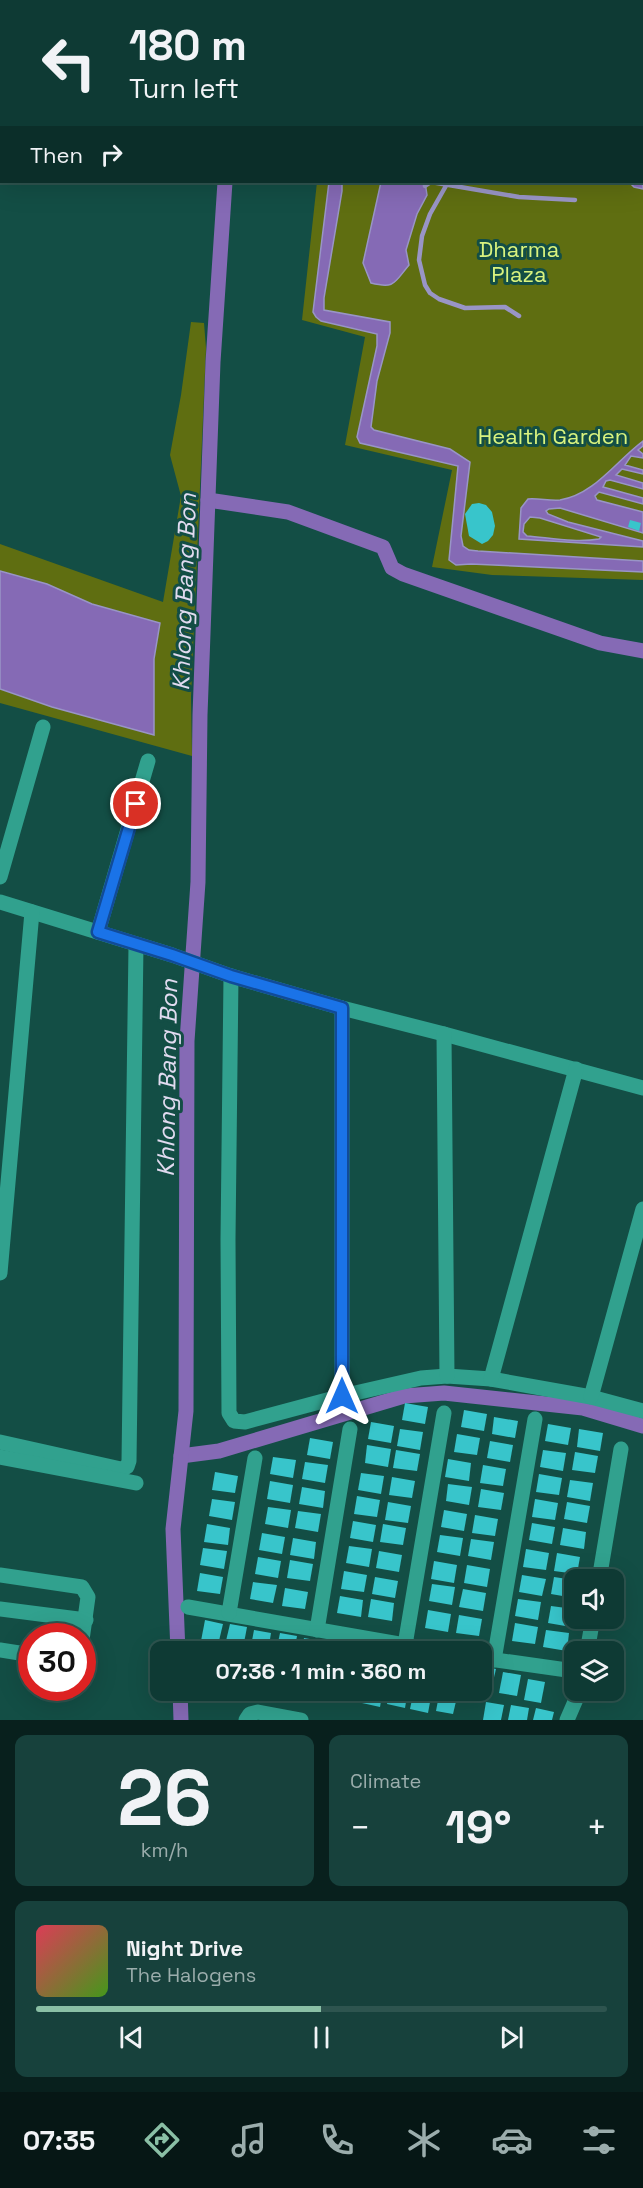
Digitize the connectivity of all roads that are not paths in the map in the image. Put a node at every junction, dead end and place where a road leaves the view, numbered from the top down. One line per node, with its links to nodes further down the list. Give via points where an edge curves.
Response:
1 (43, 727): 3 (street)
2 (148, 761): 6 (street)
3 (0, 877)
4 (0, 902): 5 (street)
5 (32, 912): 6 (street); 14 (street)
6 (98, 932): 7 (street)
7 (136, 945): 8 (street); 23 (street, via 129,1461 127,1467 121,1468)
8 (224, 973): 9 (street); 17 (street, via 229,1413 234,1421 246,1422)
9 (342, 1008): 10 (street); 17 (street)
10 (444, 1034): 11 (street); 15 (street)
11 (576, 1069): 12 (street); 16 (street)
12 (643, 1088)
13 (643, 1209): 18 (street)
14 (0, 1273)
15 (447, 1376): 16 (street); 17 (street)
16 (491, 1378): 18 (street)
17 (342, 1396)
18 (591, 1397): 19 (street)
19 (643, 1411)
20 (444, 1413): 37 (street)
21 (535, 1419): 38 (street)
22 (350, 1429): 35 (street)
23 (0, 1442)
24 (621, 1449): 28 (street)
25 (0, 1457): 27 (street)
26 (255, 1458): 32 (street)
27 (136, 1483)
28 (601, 1569)
29 (0, 1575): 33 (street, via 82,1587 88,1597)
30 (188, 1607): 32 (street)
31 (0, 1609): 33 (street)
32 (229, 1613): 35 (street)
33 (86, 1620): 34 (street)
34 (85, 1623)
35 (316, 1630): 36 (street)
36 (381, 1641)
37 (406, 1641)
38 (492, 1641)
39 (0, 1650): 40 (street)
40 (18, 1653)
41 (492, 1660): 42 (street)
42 (564, 1670)
43 (575, 1701): 46 (street)
44 (246, 1720): 45 (street, via 258,1712)
45 (301, 1720)
46 (567, 1720)

